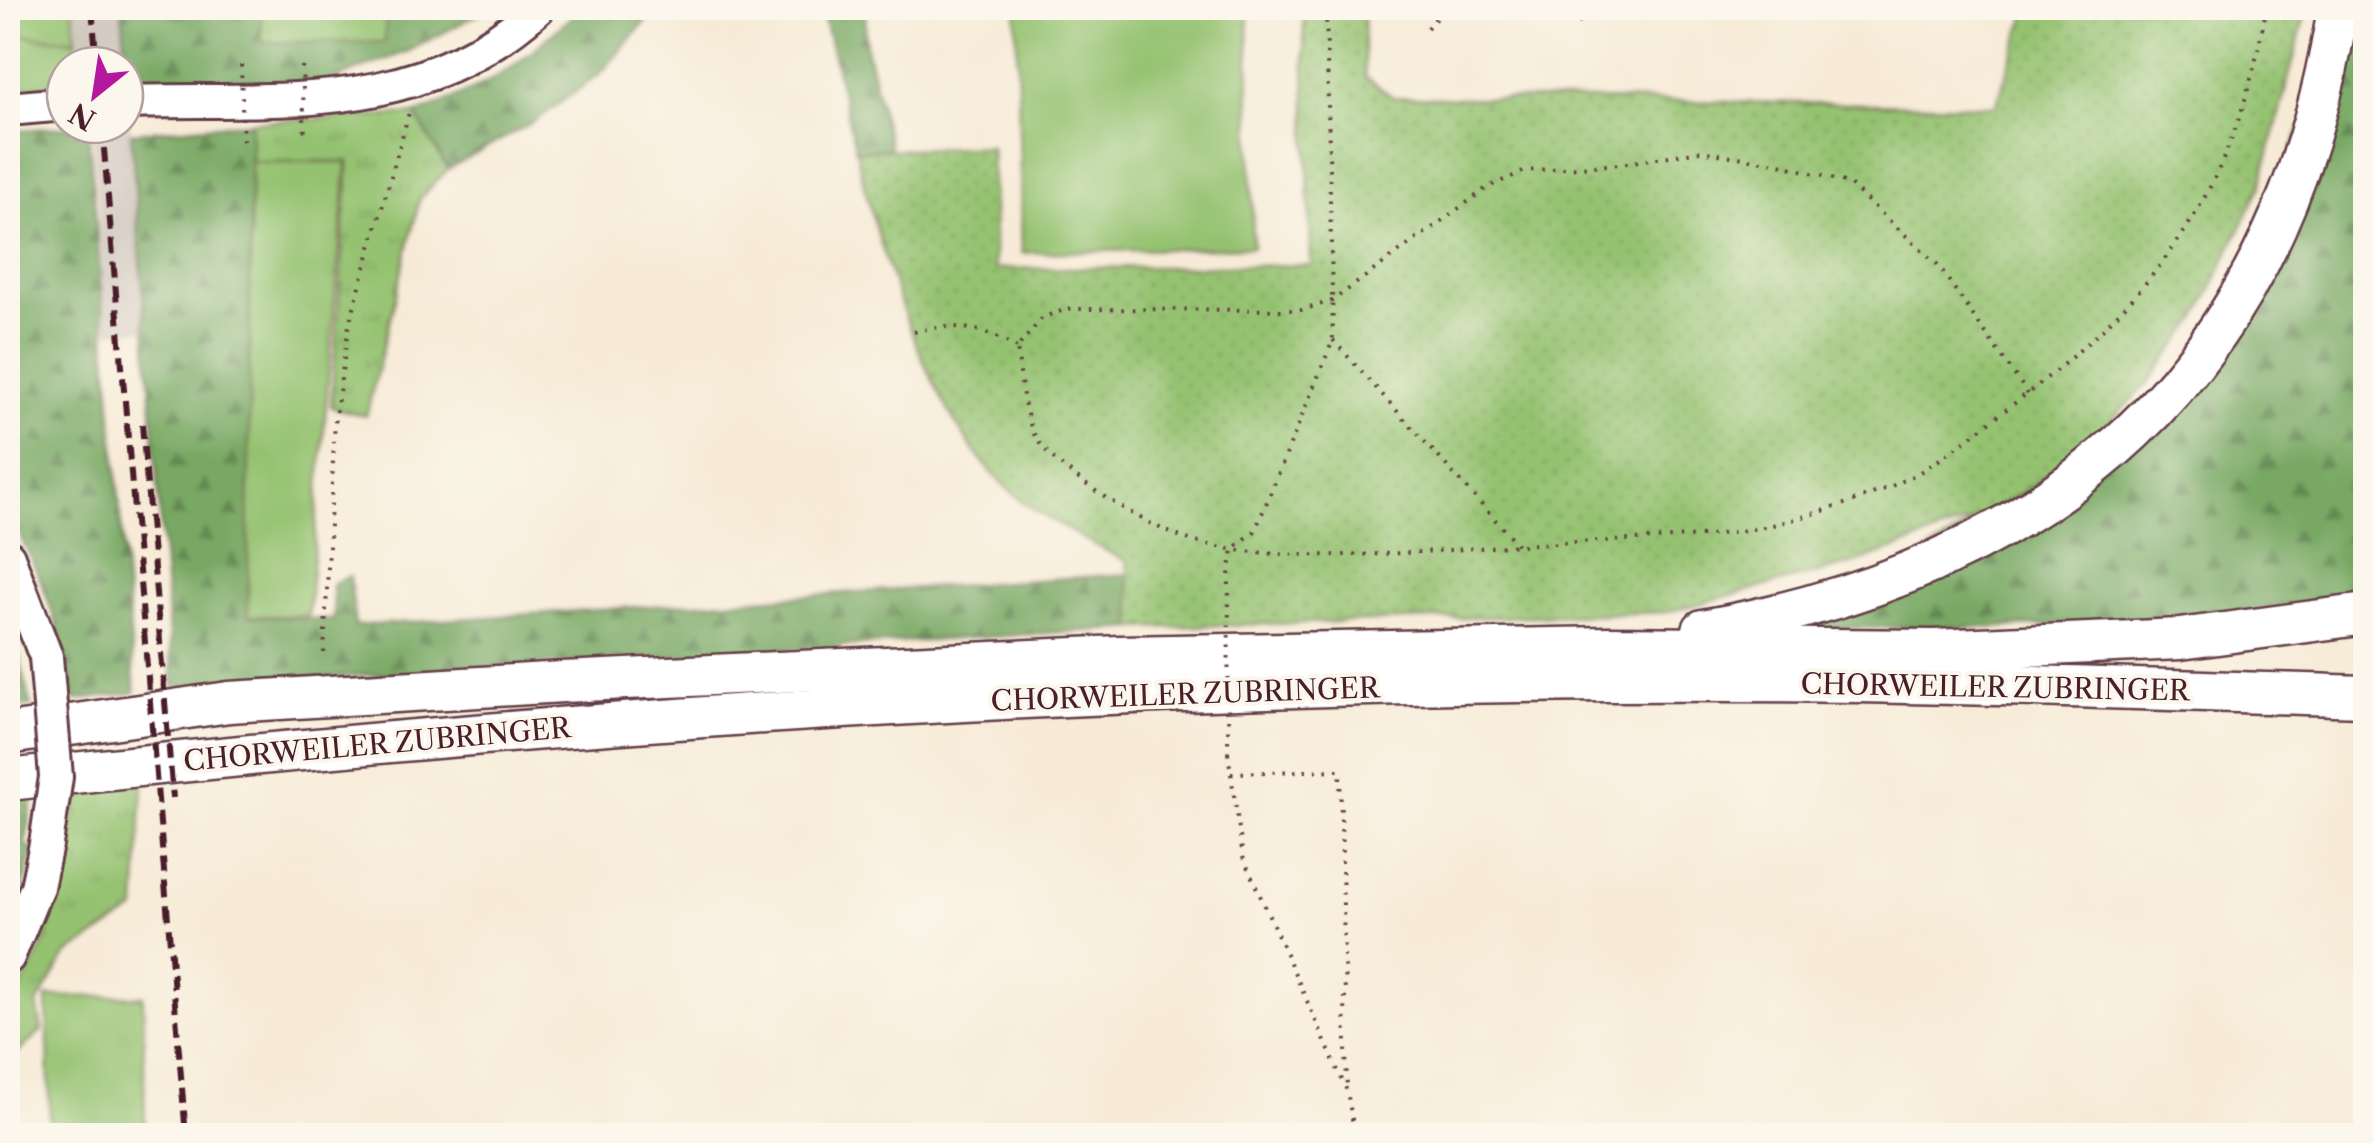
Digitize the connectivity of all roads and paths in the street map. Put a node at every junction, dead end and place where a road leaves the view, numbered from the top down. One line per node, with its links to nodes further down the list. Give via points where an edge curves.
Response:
1 (538, 8): 15 (street, via 489,46)
2 (1326, 8): 21 (path)
3 (1444, 8): 8 (path)
4 (1563, 8): 7 (path)
5 (2266, 8): 25 (path, via 2235,133 2191,226 2134,301)
6 (2338, 8): 30 (highway, CHORWEILER ZUBRINGER, via 2301,164 2255,270 2204,351 2106,458 2006,528 1928,567 1765,619)
7 (1583, 25)
8 (1427, 28)
9 (241, 65): 20 (path, bridge)
10 (302, 66): 19 (path, bridge)
11 (292, 76): 12 (path)
12 (310, 76)
13 (234, 78): 14 (path)
14 (254, 78)
15 (411, 84): 16 (street, via 342,98); 31 (path, via 408,125 349,325 335,419)
16 (145, 102)
17 (45, 106): 18 (street)
18 (8, 109)
19 (305, 138)
20 (243, 142)
21 (1332, 302): 23 (path); 24 (path, via 1302,310 1068,309 1043,316); 25 (path, via 1488,188 1525,170 1700,152 1848,183 1937,264)
22 (914, 332): 24 (path, via 965,326)
23 (1332, 340): 26 (path); 27 (path, via 1255,531)
24 (1017, 348): 27 (path, via 1027,417 1037,440 1067,469 1180,536)
25 (2028, 394): 26 (path, via 1899,484 1778,523)
26 (1517, 545): 27 (path, via 1316,554)
27 (1233, 549): 34 (path, bridge)
28 (8, 557): 36 (street, bridge, via 46,658 56,776 37,887)
29 (2366, 614): 30 (highway, CHORWEILER ZUBRINGER, via 2180,639 1935,650)
30 (1609, 647): 33 (highway, CHORWEILER ZUBRINGER, via 1120,656 563,682 229,702)
31 (324, 653)
32 (2366, 696): 35 (highway, CHORWEILER ZUBRINGER, via 1607,681 1132,692 568,727)
33 (8, 734)
34 (1231, 773): 37 (path, via 1242,857); 37 (path, via 1340,770)
35 (8, 780)
36 (8, 958)
37 (1348, 1092): 38 (path)
38 (1356, 1136)

